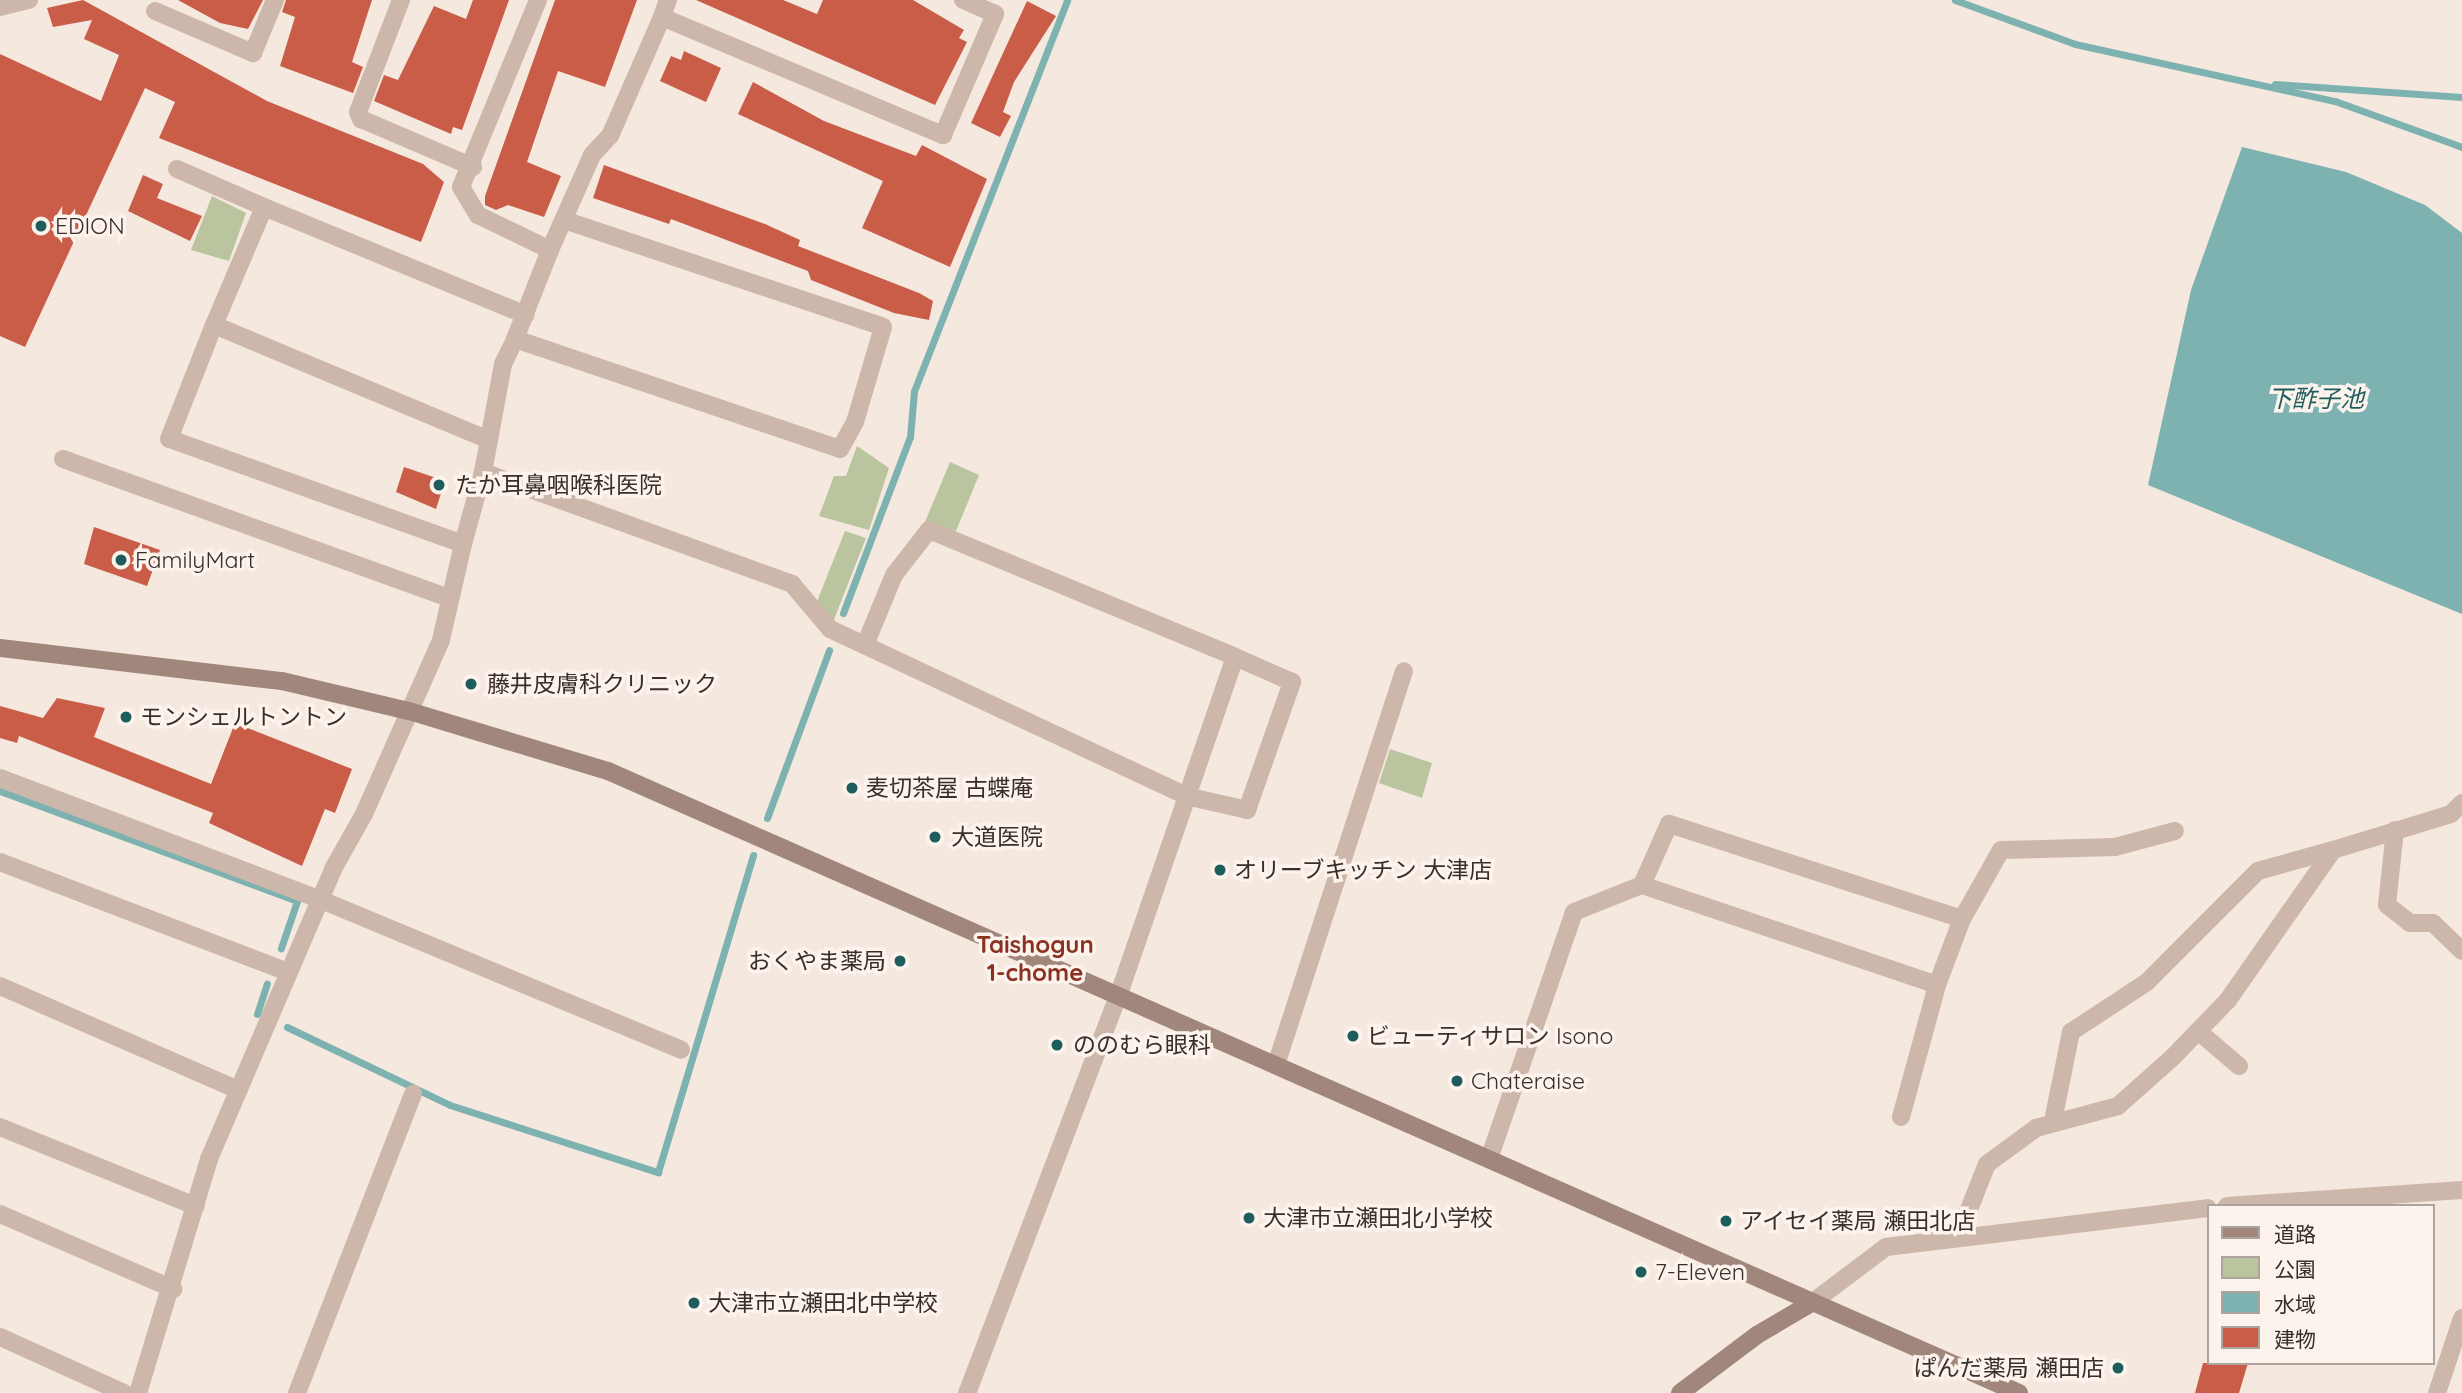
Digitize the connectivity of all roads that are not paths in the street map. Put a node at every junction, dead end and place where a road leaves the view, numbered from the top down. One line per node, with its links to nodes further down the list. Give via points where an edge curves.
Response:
1 (29, 0): 6 (street)
2 (275, 0): 8 (street, via 253,53)
3 (401, 0): 9 (street, via 360,119)
4 (538, 0): 9 (street)
5 (963, 0): 7 (street, via 995,14 943,135)
6 (0, 6)
7 (665, 9): 12 (street, via 610,136 592,155)
8 (155, 11)
9 (473, 167): 13 (street, via 461,187 478,215)
10 (177, 169): 11 (street)
11 (264, 207): 14 (street); 15 (street)
12 (564, 220): 13 (street); 16 (street, via 883,327 855,422 840,449)
13 (550, 250): 14 (street)
14 (526, 315): 16 (street)
15 (214, 325): 17 (street); 20 (street, via 169,439)
16 (515, 339): 17 (street, via 503,364)
17 (489, 440): 19 (street)
18 (63, 459): 21 (street)
19 (483, 472): 20 (street); 22 (street, via 792,584 830,629)
20 (463, 544): 21 (street)
21 (450, 598): 26 (street, via 441,640)
22 (865, 645): 24 (street, via 894,575 929,530); 28 (street)
23 (0, 648): 26 (street, via 282,681)
24 (1235, 657): 28 (street); 28 (street, via 1292,682 1247,810)
25 (1404, 671): 44 (street)
26 (409, 711): 35 (street); 41 (street, via 608,771)
27 (0, 778): 35 (street)
28 (1186, 796): 41 (street)
29 (2462, 803): 30 (street, via 2451,814)
30 (2395, 830): 32 (street); 37 (street, via 2387,905 2410,923 2433,923)
31 (2175, 831): 36 (street, via 2115,847 2001,850)
32 (2333, 850): 42 (street, via 2293,915); 49 (street, via 2258,871 2147,982 2071,1032)
33 (0, 862): 38 (street)
34 (1642, 885): 36 (street, via 1669,824); 39 (street); 51 (street, via 1574,912)
35 (319, 900): 38 (street); 43 (street)
36 (1962, 919): 39 (street)
37 (2462, 951)
38 (288, 972): 46 (street)
39 (1937, 985): 48 (street)
40 (0, 986): 46 (street)
41 (1118, 996): 44 (street); 65 (street)
42 (2198, 1031): 45 (street); 49 (street, via 2118,1106)
43 (681, 1050)
44 (1276, 1066): 51 (street)
45 (2239, 1066)
46 (238, 1090): 54 (street)
47 (413, 1094): 64 (street)
48 (1901, 1117)
49 (2053, 1121): 57 (street, via 1987,1164)
50 (0, 1127): 54 (street)
51 (1489, 1159): 59 (street)
52 (2462, 1190): 53 (street)
53 (2256, 1204)
54 (195, 1206): 58 (street)
55 (2206, 1208): 57 (street)
56 (0, 1214): 58 (street)
57 (1959, 1235): 59 (street, via 1886,1247)
58 (173, 1289): 63 (street)
59 (1813, 1302): 66 (street, via 1757,1335); 67 (street)
60 (2462, 1318): 68 (street)
61 (0, 1337): 62 (street)
62 (124, 1393)
63 (138, 1393)
64 (297, 1393)
65 (967, 1393)
66 (1680, 1393)
67 (2019, 1393)
68 (2437, 1393)

